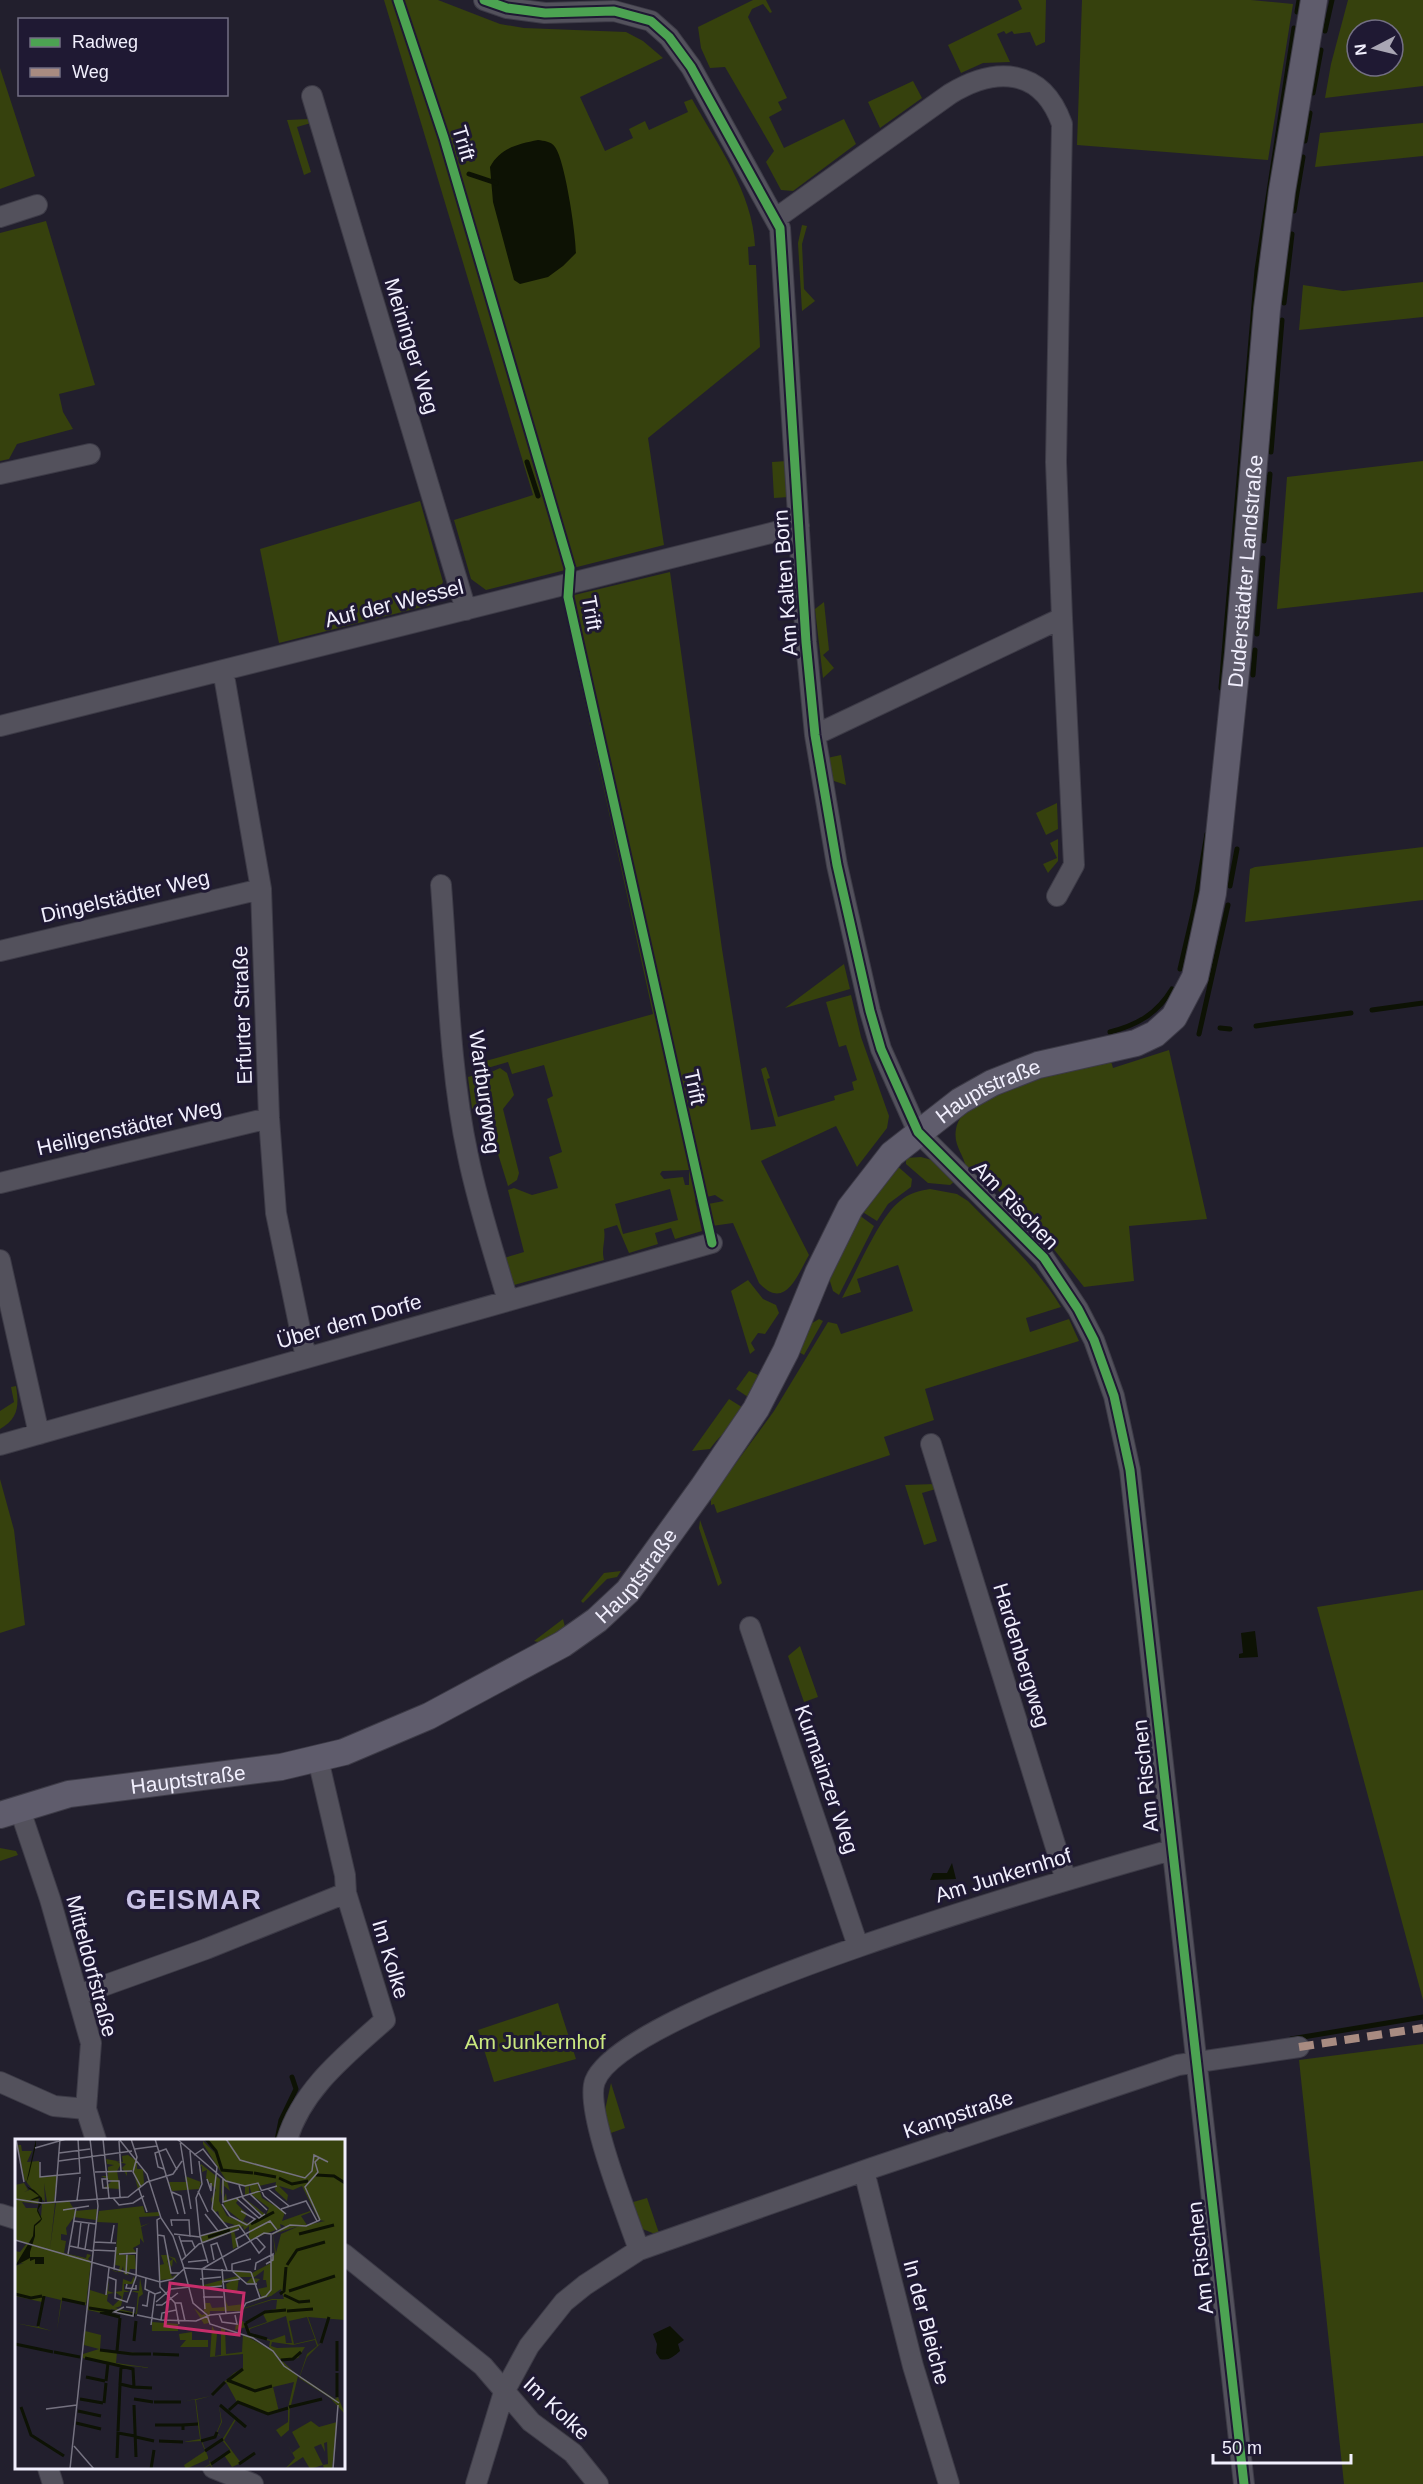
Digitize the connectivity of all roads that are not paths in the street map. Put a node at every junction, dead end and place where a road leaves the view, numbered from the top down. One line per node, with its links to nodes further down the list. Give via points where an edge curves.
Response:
1 (484, 0): 6 (street, Am Kalten Born, via 507,8 545,13 614,11 651,21 691,67)
2 (1314, 0): 19 (main road, Duderstädter Landstraße, via 1272,267 1221,832 1195,977 1182,1004 1164,1027 1136,1043)
3 (312, 96): 10 (street, Meininger Weg)
4 (37, 206): 5 (street)
5 (0, 218)
6 (775, 219): 9 (street, Am Kalten Born, via 782,250); 11 (street, via 975,80 1015,77 1034,84 1051,99 1064,140 1056,462)
7 (90, 454): 8 (street)
8 (0, 474)
9 (799, 526): 10 (street, Auf der Wessel); 14 (street, Am Kalten Born)
10 (466, 609): 12 (street, Auf der Wessel)
11 (1062, 618): 14 (street); 17 (street, via 1074,865)
12 (223, 670): 13 (street, Auf der Wessel); 16 (street, Erfurter Straße)
13 (0, 726)
14 (815, 735): 21 (street, Am Kalten Born, via 837,865 870,1011 881,1049)
15 (441, 885): 25 (street, Wartburgweg, via 464,1136)
16 (261, 889): 18 (street, Dingelstädter Weg); 20 (street, Erfurter Straße)
17 (1057, 896)
18 (0, 951)
19 (1065, 1059): 21 (main road, Hauptstraße, via 992,1083)
20 (270, 1118): 22 (street, Heiligenstädter Weg); 26 (street, Erfurter Straße, via 276,1213)
21 (918, 1132): 31 (main road, Hauptstraße, via 892,1154 850,1208 756,1409 628,1591 563,1644 440,1711 371,1742); 33 (street, Am Rischen, via 1044,1258 1073,1299 1105,1368 1130,1470)
22 (0, 1183)
23 (712, 1243): 25 (street, Über dem Dorfe)
24 (0, 1260): 27 (street)
25 (508, 1301): 26 (street, Über dem Dorfe)
26 (306, 1358): 27 (street, Über dem Dorfe)
27 (39, 1434): 29 (street, Über dem Dorfe)
28 (931, 1444): 34 (street, Hardenbergweg)
29 (0, 1445)
30 (750, 1627): 36 (street, Kurmainzer Weg)
31 (318, 1759): 32 (main road, Hauptstraße, via 69,1794); 35 (street, Im Kolke)
32 (10, 1811): 37 (street, Mitteldorfstraße)
33 (1172, 1850): 34 (street, Am Junkernhof); 39 (street, Am Rischen)
34 (1066, 1880): 36 (street, Am Junkernhof)
35 (346, 1893): 37 (street); 43 (street, Im Kolke, via 385,2020 305,2099)
36 (858, 1946): 47 (street, Am Junkernhof, via 760,1983 666,2027 608,2064 595,2079 591,2096 597,2125)
37 (78, 1995): 41 (street, Mitteldorfstraße, via 91,2043)
38 (1299, 2047): 39 (street, Kampstraße)
39 (1196, 2062): 44 (street, Kampstraße); 57 (street, Am Rischen)
40 (0, 2082): 41 (street, via 54,2106)
41 (87, 2109): 42 (street, Mitteldorfstraße)
42 (96, 2139)
43 (287, 2139)
44 (864, 2171): 47 (street, Kampstraße); 56 (street, In der Bleiche, via 911,2358)
45 (0, 2214): 46 (street)
46 (15, 2219)
47 (639, 2250): 49 (street, Kampstraße, via 564,2302 529,2346)
48 (345, 2255): 49 (street, Im Kolke, via 483,2366)
49 (504, 2391): 54 (street, Kampstraße); 55 (street, Im Kolke, via 531,2422 573,2453)
50 (48, 2469): 52 (street)
51 (216, 2469): 53 (street)
52 (53, 2484)
53 (253, 2484)
54 (476, 2484)
55 (598, 2484)
56 (949, 2484)
57 (1244, 2484)

